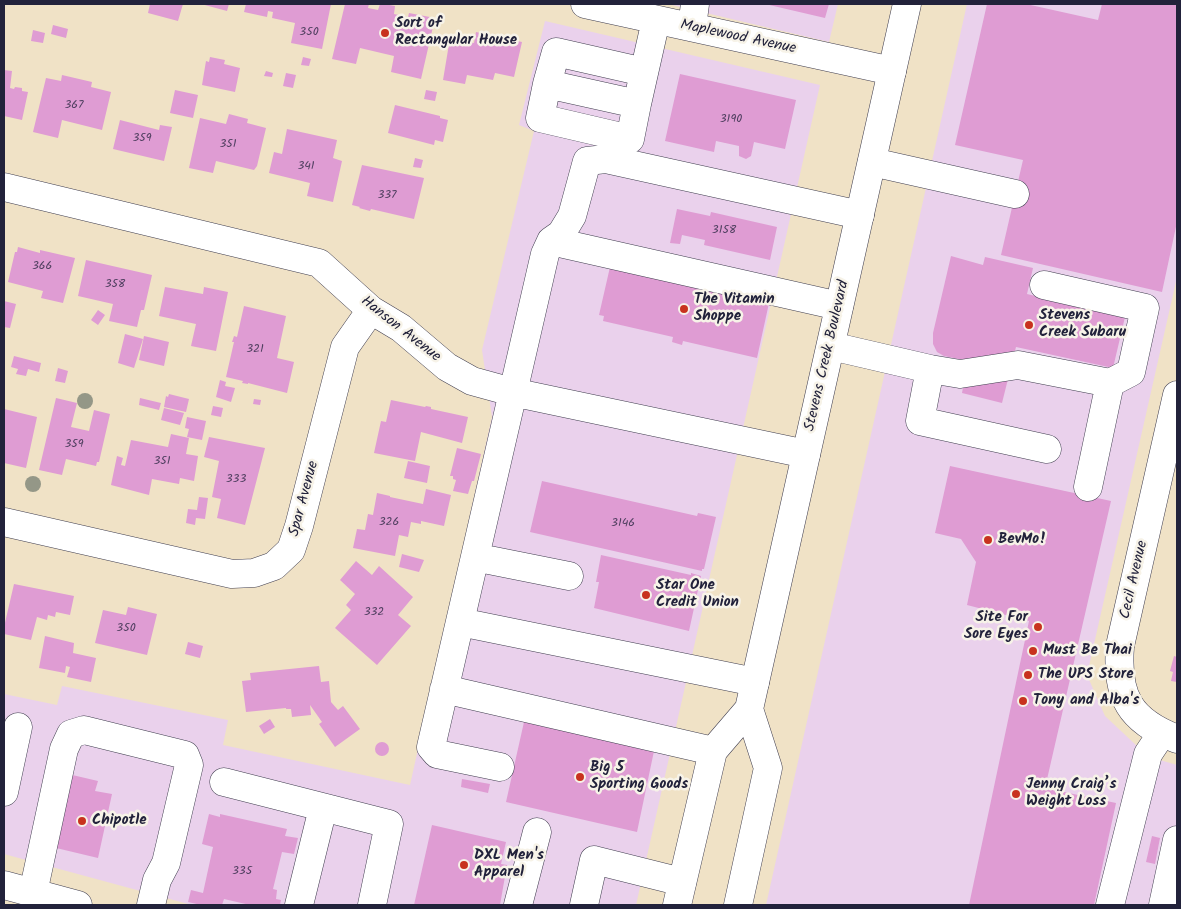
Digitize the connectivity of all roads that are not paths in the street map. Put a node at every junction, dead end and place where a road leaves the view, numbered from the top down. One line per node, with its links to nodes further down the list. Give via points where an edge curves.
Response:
1 (585, 4): 4 (street, Maplewood Avenue)
2 (907, 4): 5 (street, Stevens Creek Boulevard)
3 (694, 16): 4 (street, Maplewood Avenue); 5 (street, Maplewood Avenue)
4 (656, 20): 6 (street)
5 (892, 71): 9 (street, Stevens Creek Boulevard)
6 (644, 72): 7 (street, via 556,52); 8 (street)
7 (547, 84): 8 (street); 8 (street, via 540,118 630,139)
8 (637, 104)
9 (872, 162): 11 (street); 12 (street, Stevens Creek Boulevard)
10 (4, 186): 16 (street, Hanson Avenue, via 319,263)
11 (1015, 194)
12 (860, 215): 13 (street, via 606,159 586,161 572,216 562,234); 15 (street, Stevens Creek Boulevard)
13 (551, 241): 15 (street); 20 (street, via 545,254)
14 (1044, 286): 19 (street, via 1145,308 1131,372)
15 (839, 306): 17 (street, Stevens Creek Boulevard)
16 (372, 310): 20 (street, Hanson Avenue, via 400,328 447,367 472,381); 25 (street, Spar Avenue, via 344,347 299,526 291,550 274,566 254,573 232,574)
17 (831, 346): 18 (street); 23 (street, Stevens Creek Boulevard)
18 (930, 369): 19 (street, via 960,374 1018,365); 22 (street, via 920,421)
19 (1110, 383): 24 (street)
20 (512, 392): 23 (street, Hanson Avenue); 26 (street)
21 (1177, 395): 33 (street, Cecil Avenue, via 1120,646 1118,668 1122,692 1133,710 1146,725)
22 (1047, 449)
23 (806, 454): 29 (street, Stevens Creek Boulevard)
24 (1088, 487)
25 (4, 522)
26 (474, 561): 27 (street, via 484,559); 28 (street)
27 (569, 576)
28 (460, 622): 29 (street); 30 (street)
29 (755, 682): 31 (street, Stevens Creek Boulevard)
30 (444, 689): 34 (street); 35 (street, via 431,747 437,754)
31 (749, 709): 34 (street, Stevens Creek Boulevard); 50 (street, via 768,768)
32 (18, 727): 37 (street)
33 (1170, 736): 51 (street, via 1148,754)
34 (712, 751): 43 (street, Stevens Creek Boulevard)
35 (500, 767)
36 (224, 782): 38 (street)
37 (4, 792)
38 (324, 808): 46 (street); 47 (street, via 389,824)
39 (537, 832): 48 (street)
40 (1177, 840): 52 (street)
41 (4, 885): 42 (street)
42 (33, 893): 44 (street); 45 (street, via 64,749 70,734 84,730 185,754 189,765 187,774 166,863 157,880)
43 (679, 894): 49 (street, via 594,860)
44 (78, 905)
45 (151, 905)
46 (299, 905)
47 (372, 905)
48 (518, 905)
49 (584, 905)
50 (738, 905)
51 (1110, 905)
52 (1163, 905)

